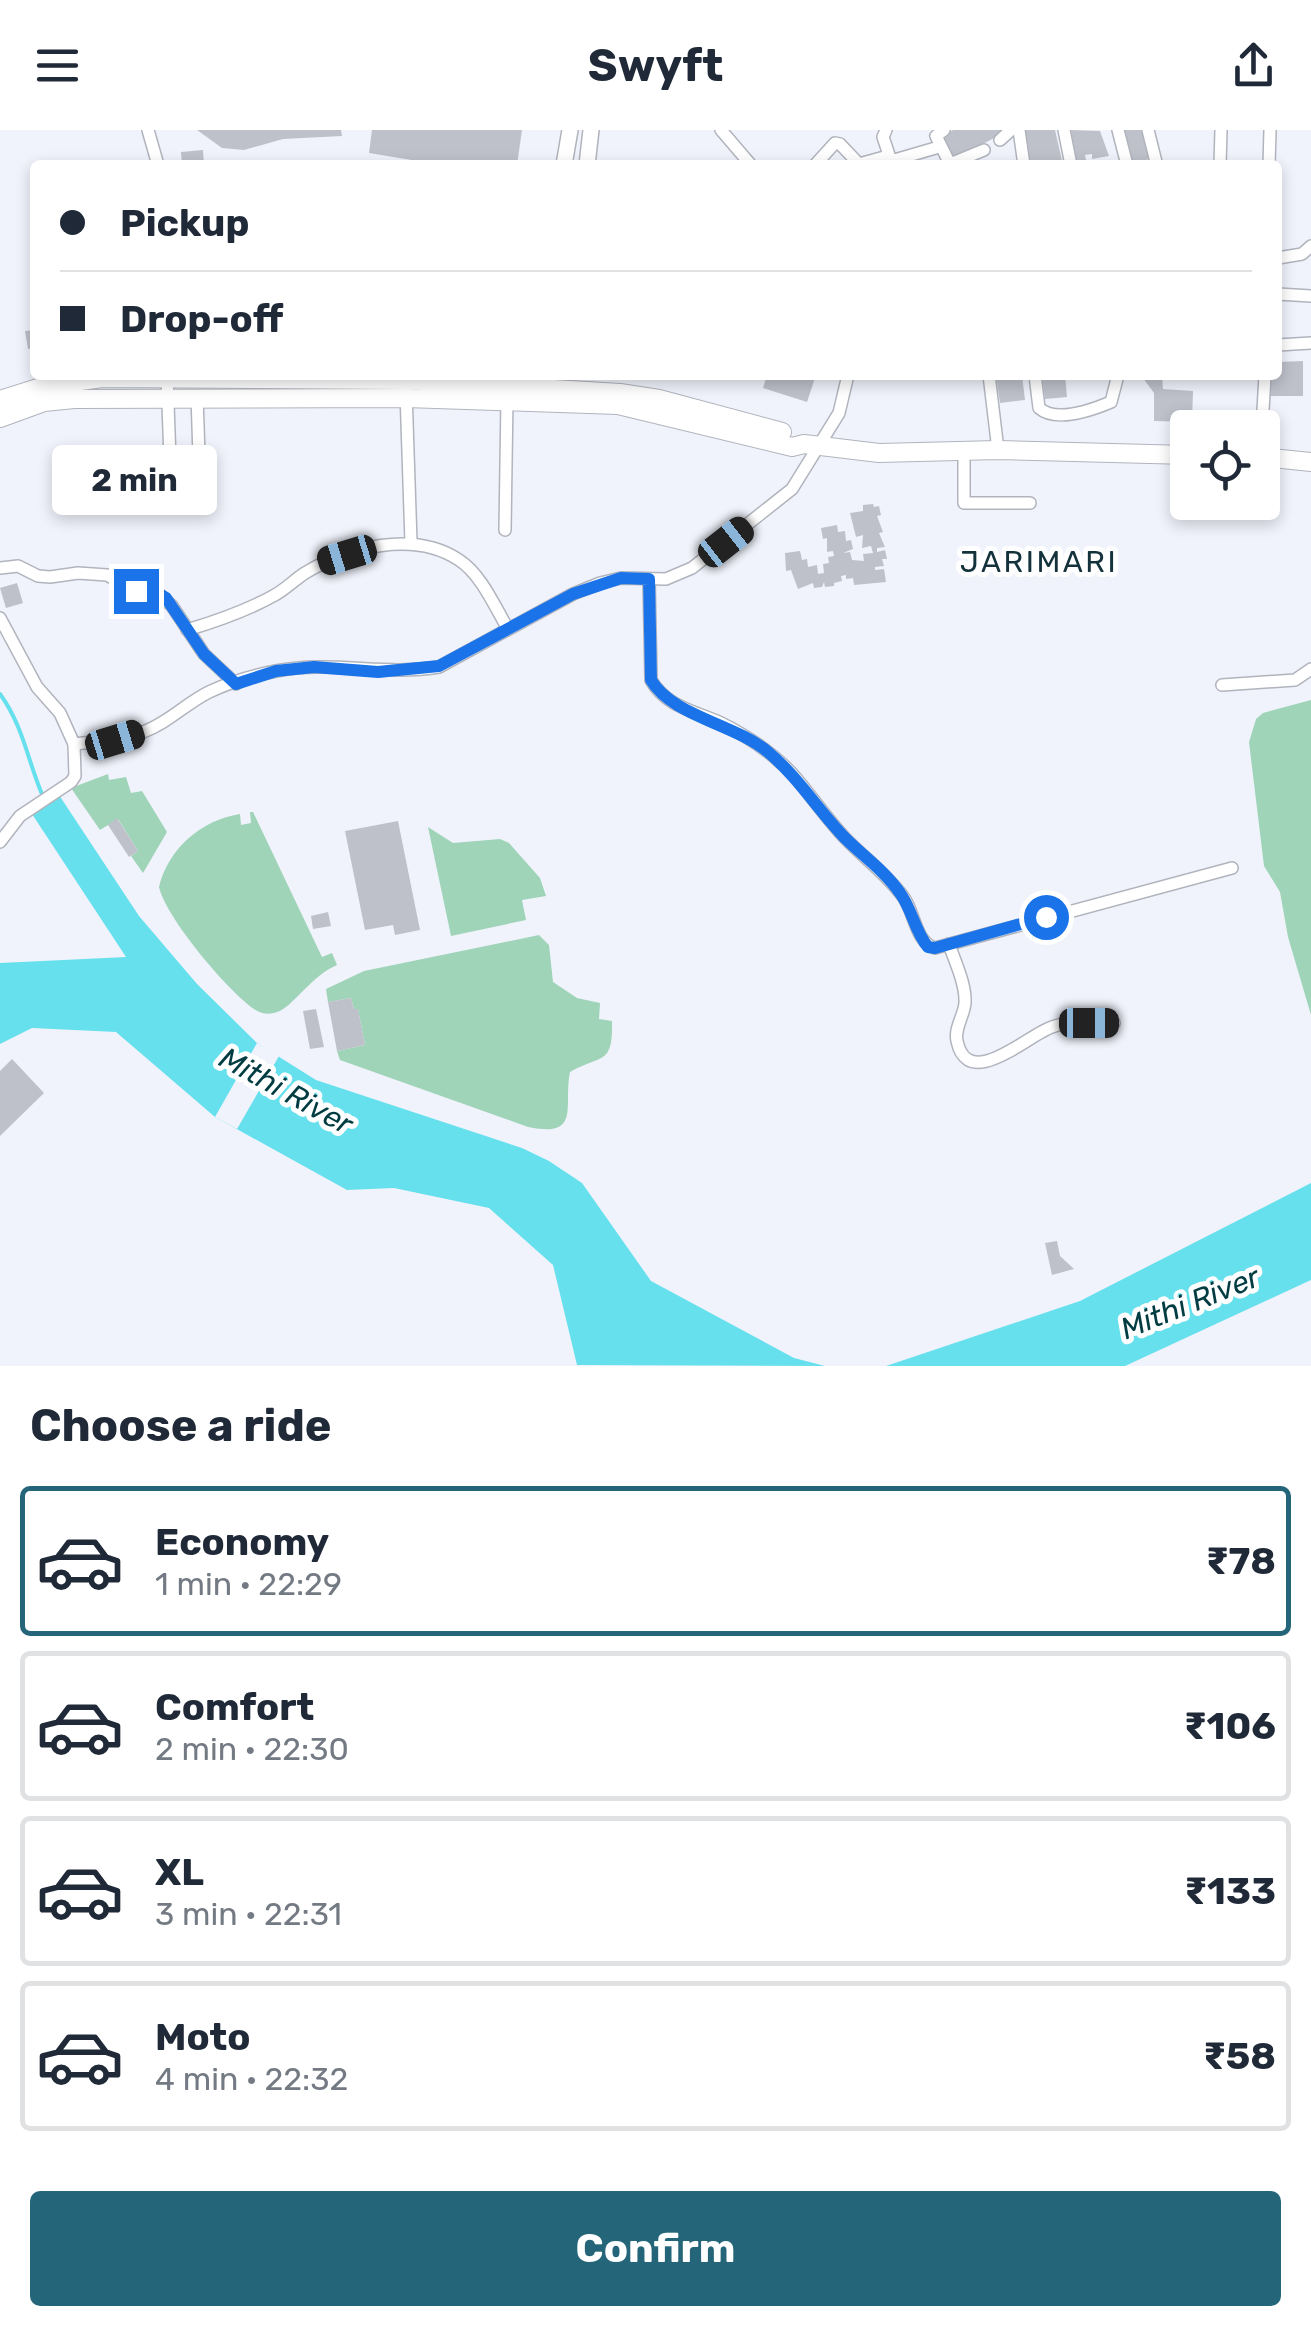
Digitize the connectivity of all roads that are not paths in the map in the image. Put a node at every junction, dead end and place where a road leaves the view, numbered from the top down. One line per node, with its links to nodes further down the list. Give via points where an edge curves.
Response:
1 (148, 130): 17 (street)
2 (570, 130): 18 (street)
3 (591, 130): 19 (street)
4 (721, 130): 20 (street)
5 (886, 130): 16 (street)
6 (944, 130): 14 (street, via 936,136)
7 (1015, 130): 13 (street); 28 (street)
8 (1064, 130): 29 (street)
9 (1118, 130): 30 (street)
10 (1148, 130): 31 (street)
11 (1221, 130): 32 (street)
12 (1270, 130): 33 (street)
13 (1000, 140)
14 (940, 147): 25 (street); 26 (street)
15 (984, 150): 27 (street)
16 (888, 156): 23 (street); 24 (street)
17 (157, 160)
18 (565, 160)
19 (587, 160)
20 (747, 160)
21 (820, 160): 22 (street, via 835,143)
22 (854, 160)
23 (873, 160)
24 (895, 160)
25 (900, 160)
26 (948, 160)
27 (960, 160)
28 (1023, 160)
29 (1071, 160)
30 (1126, 160)
31 (1152, 160)
32 (1220, 160)
33 (1269, 160)
34 (1311, 246): 35 (street)
35 (1282, 257)
36 (1282, 294): 37 (street)
37 (1311, 296)
38 (1311, 343): 39 (street)
39 (1282, 344)
40 (88, 380): 54 (main road, via 44,386)
41 (167, 380): 52 (street)
42 (194, 380): 53 (street)
43 (259, 380): 49 (main road)
44 (847, 380): 57 (street, via 839,413)
45 (990, 380): 58 (street)
46 (1036, 380): 47 (street, via 1046,415 1110,402)
47 (1117, 380)
48 (1265, 380): 55 (street)
49 (406, 389): 51 (main road); 53 (main road); 65 (street)
50 (538, 389): 51 (main road); 57 (main road, via 659,399)
51 (507, 394): 64 (street)
52 (168, 397): 53 (main road); 53 (street, via 170,459 178,466 193,465 199,456); 54 (main road)
53 (197, 397)
54 (12, 401): 56 (main road)
55 (1263, 410)
56 (0, 418)
57 (812, 445): 59 (main road); 67 (street, via 792,489 769,509 692,568)
58 (998, 450): 59 (main road); 60 (main road)
59 (964, 451): 63 (street, via 964,503)
60 (1170, 455)
61 (1280, 459): 62 (main road)
62 (1311, 462)
63 (1030, 503)
64 (505, 530)
65 (411, 542): 69 (street, via 462,561); 70 (street, via 327,561 262,602)
66 (0, 568): 70 (street, via 18,566 50,577 107,575 166,598)
67 (649, 579): 69 (street, via 600,583); 77 (street, via 651,680 657,690 775,758 897,888 924,944)
68 (0, 618): 74 (street)
69 (508, 629): 72 (street, via 439,666 378,672 314,667)
70 (187, 630): 72 (street)
71 (1311, 669): 73 (street, via 1295,680)
72 (236, 684): 74 (street, via 143,732)
73 (1222, 685)
74 (74, 744): 75 (street, via 76,776 28,811)
75 (0, 842)
76 (1232, 868): 77 (street)
77 (949, 944): 78 (street, via 964,997 957,1042 975,1062 994,1060 1064,1024)
78 (1114, 1023)

